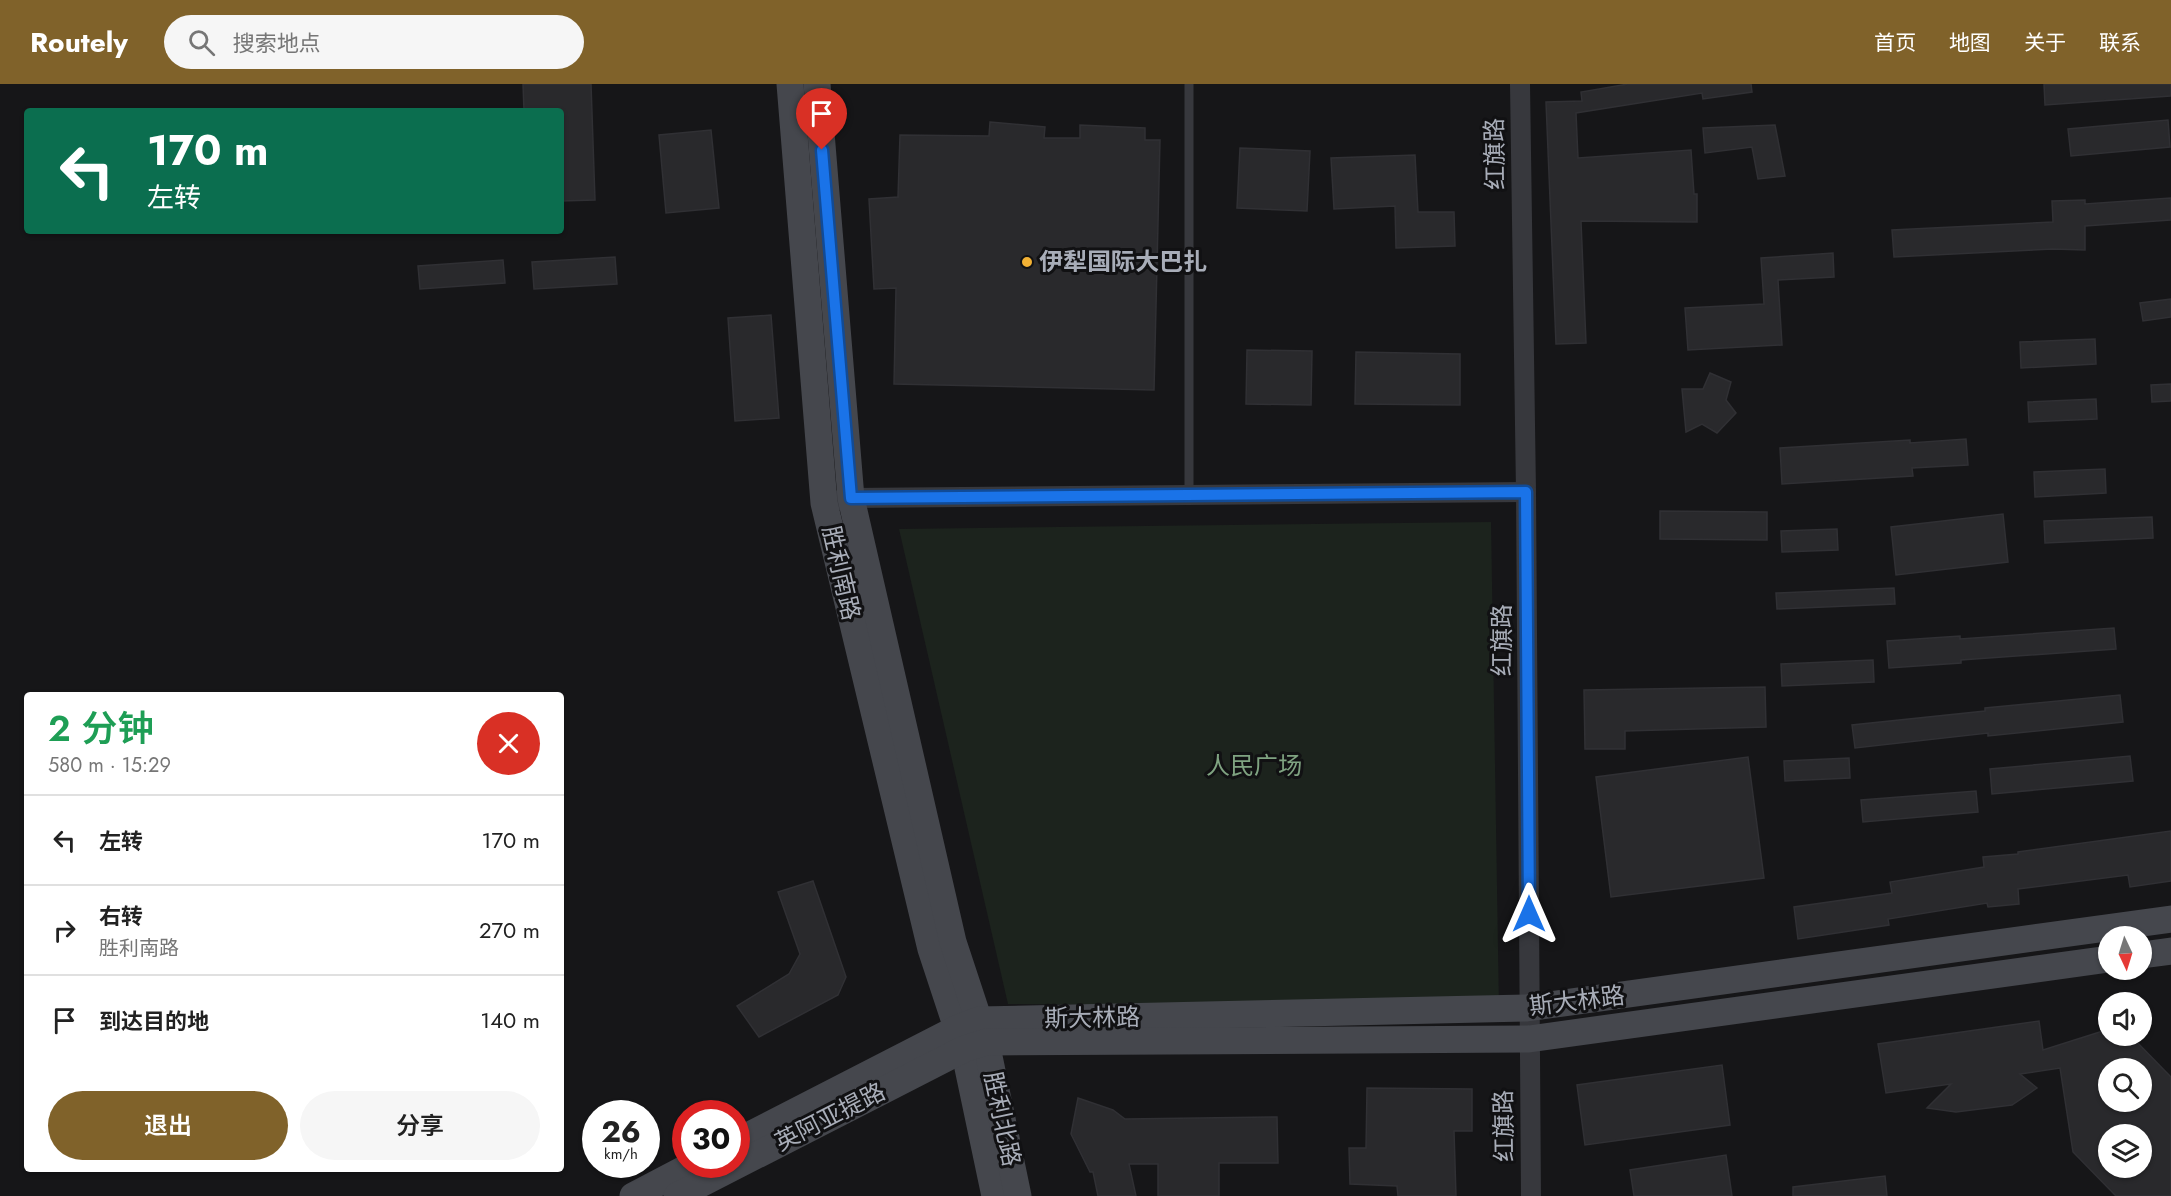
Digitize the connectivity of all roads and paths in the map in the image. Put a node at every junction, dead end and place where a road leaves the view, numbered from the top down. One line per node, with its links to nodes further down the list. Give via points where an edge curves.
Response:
1 (790, 84): 8 (main road, 胜利南路)
2 (818, 84): 7 (main road, 胜利南路)
3 (1189, 84): 6 (lane)
4 (1520, 84): 5 (street, 红旗路)
5 (1526, 492): 6 (street); 13 (street, 红旗路)
6 (1190, 494): 7 (street)
7 (851, 498): 8 (street); 14 (main road, 胜利南路)
8 (824, 503): 14 (main road, 胜利南路, via 931,949)
9 (2171, 920): 13 (main road, 斯大林路)
10 (2171, 951): 11 (main road)
11 (2152, 954)
12 (2098, 961): 15 (main road, 斯大林路)
13 (1529, 1008): 14 (main road, 斯大林路); 15 (street, 红旗路)
14 (972, 1035): 15 (main road, 斯大林路); 16 (main road, 英阿亚提路); 19 (main road, 英阿亚提路); 20 (main road, 胜利北路); 21 (main road, 胜利北路)
15 (1529, 1039): 22 (street, 红旗路)
16 (750, 1136)
17 (672, 1176): 18 (main road)
18 (633, 1196)
19 (677, 1196)
20 (995, 1196)
21 (1018, 1196)
22 (1531, 1196)

